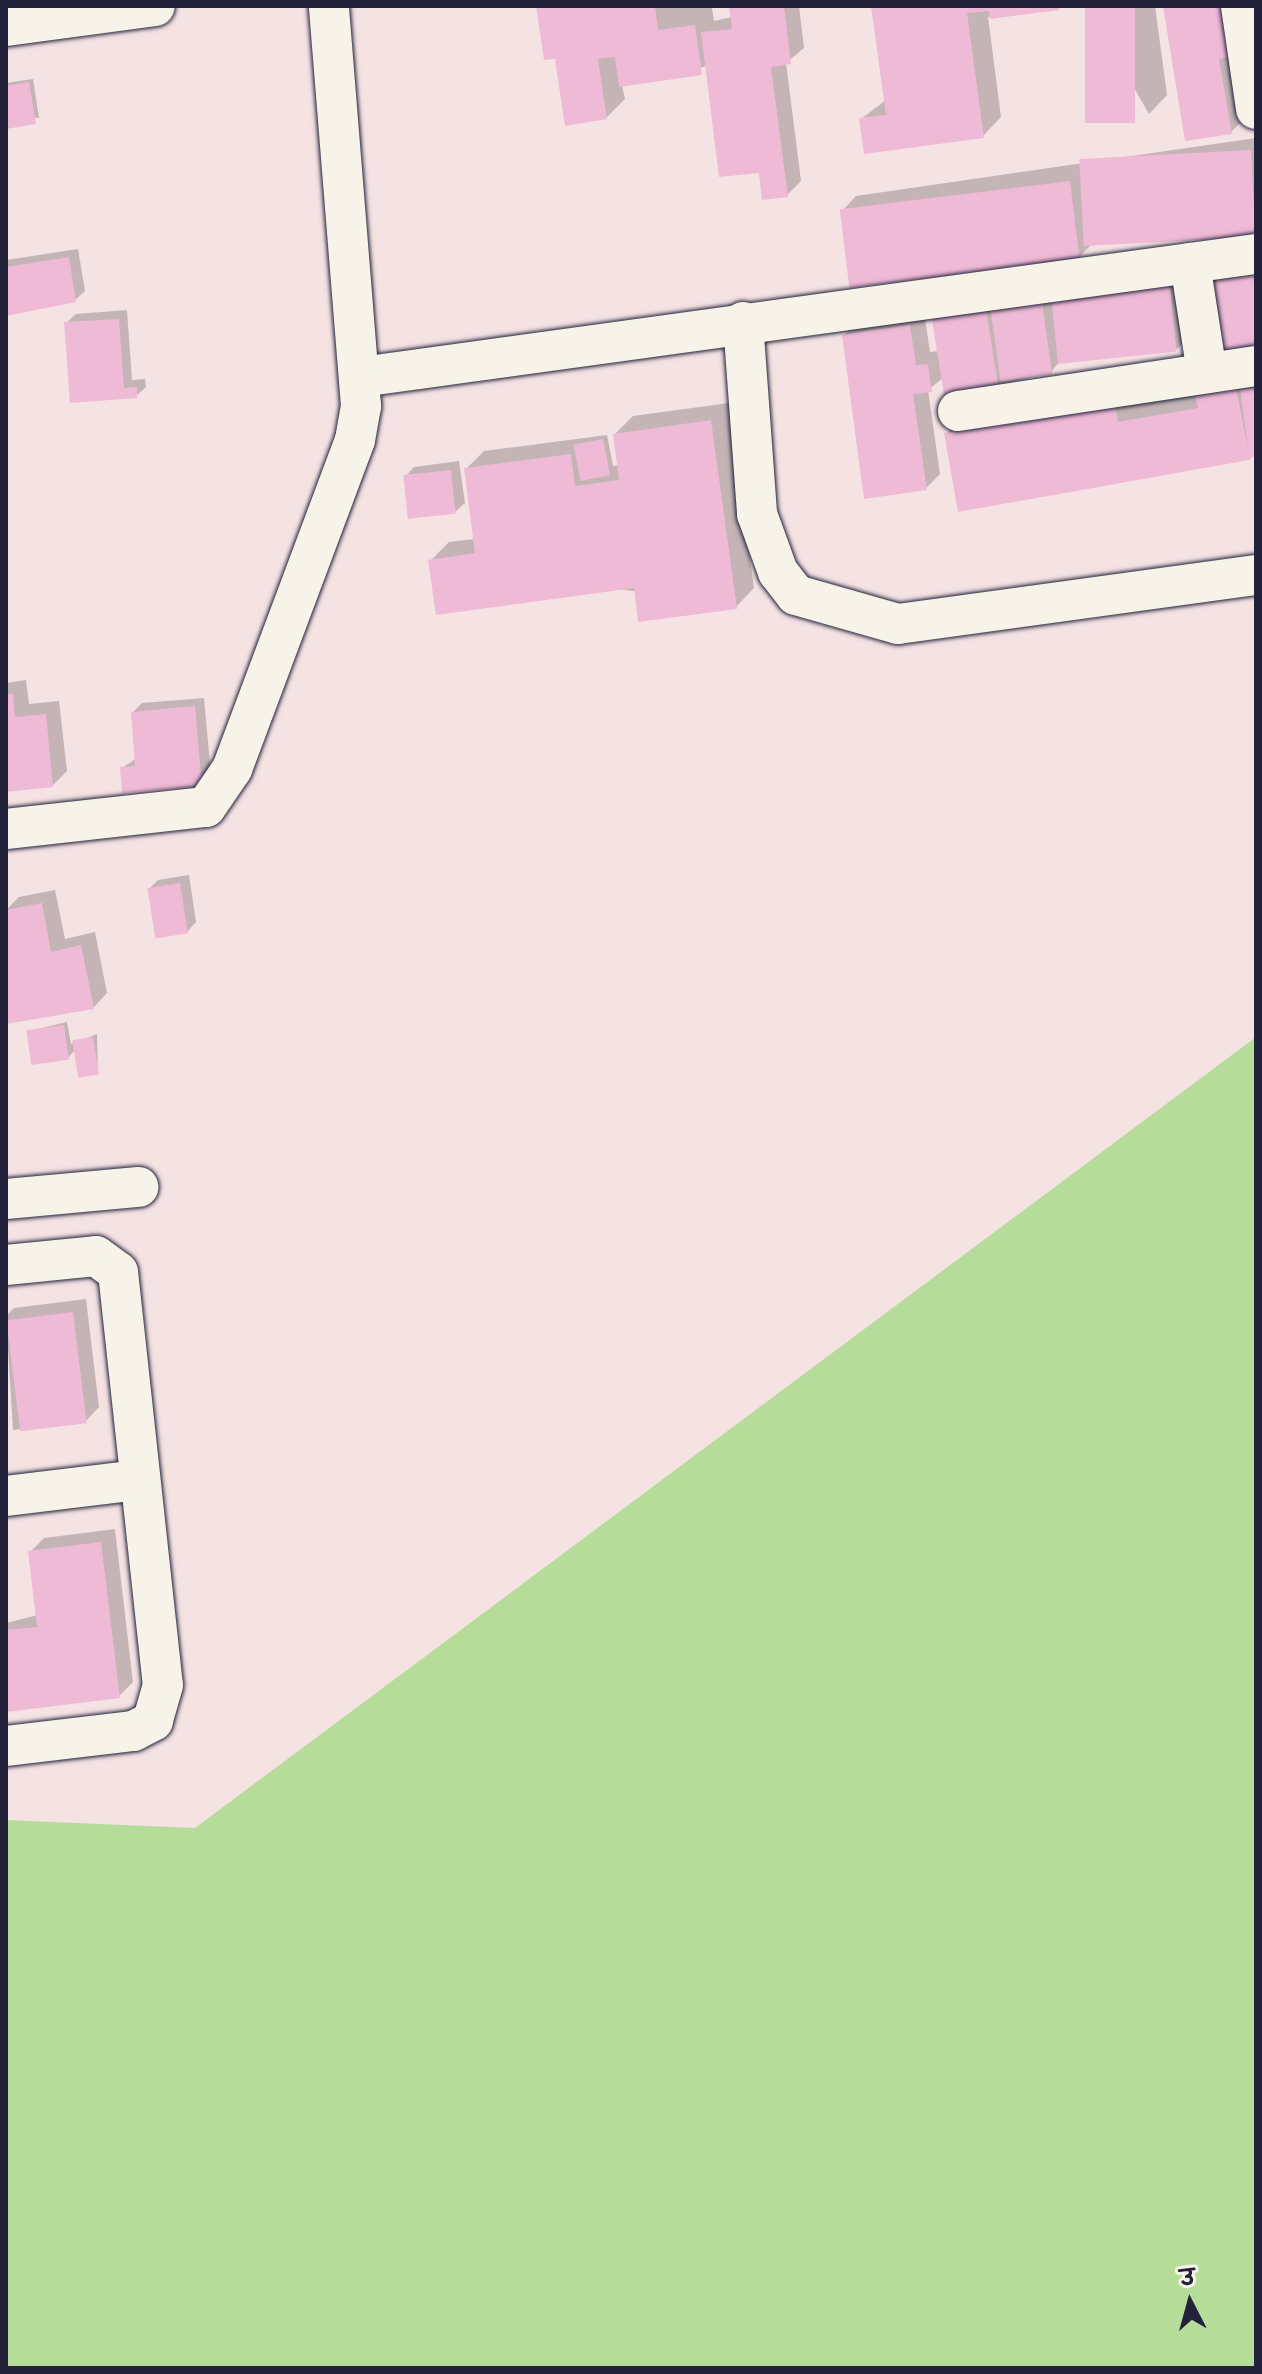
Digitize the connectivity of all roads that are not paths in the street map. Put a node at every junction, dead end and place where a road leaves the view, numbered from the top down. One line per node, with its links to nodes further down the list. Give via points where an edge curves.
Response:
1 (155, 6): 4 (street)
2 (329, 6): 11 (street)
3 (1241, 6): 5 (street)
4 (6, 26)
5 (1256, 109)
6 (1256, 254): 7 (street)
7 (1190, 263): 8 (street); 10 (street)
8 (743, 322): 11 (street); 13 (street, via 757,514 778,572 796,595 898,624)
9 (1256, 366): 10 (street)
10 (1207, 373): 12 (street)
11 (361, 377): 14 (street, via 355,440 221,793 206,807 176,813)
12 (958, 411)
13 (1256, 575)
14 (6, 829)
15 (138, 1187): 16 (street)
16 (6, 1199)
17 (6, 1265): 18 (street, via 96,1256 118,1272)
18 (138, 1480): 19 (street); 20 (street, via 162,1705 153,1721 133,1731)
19 (6, 1496)
20 (6, 1746)

